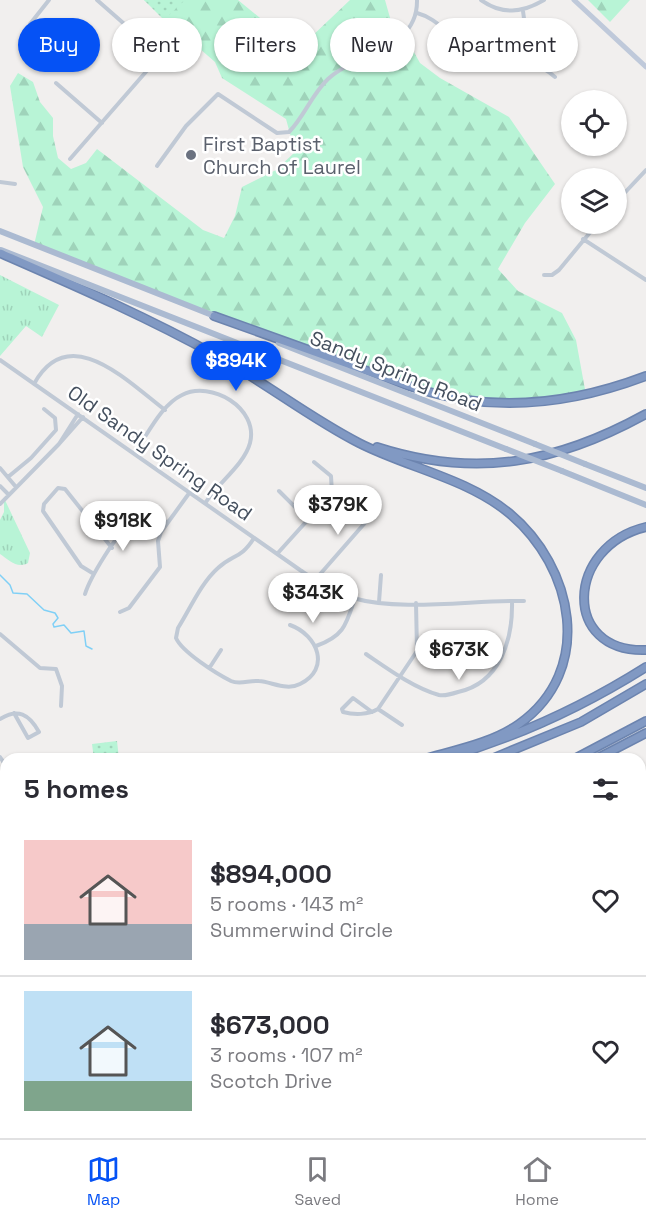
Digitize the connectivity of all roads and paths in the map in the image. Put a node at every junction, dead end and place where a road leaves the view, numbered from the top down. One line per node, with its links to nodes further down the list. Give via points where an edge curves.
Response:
1 (49, 0): 9 (street)
2 (96, 0): 17 (street, via 154,50 158,58)
3 (417, 0): 8 (street)
4 (481, 0): 7 (street, via 504,11)
5 (544, 0): 7 (street)
6 (574, 0): 13 (street)
7 (523, 11): 11 (street)
8 (417, 13): 10 (street); 19 (street, via 401,38 349,63 330,78 289,132 277,133 219,94 186,126)
9 (35, 18)
10 (430, 18)
11 (524, 18)
12 (73, 54): 12 (street, via 82,47 93,60 85,68)
13 (646, 66)
14 (550, 72): 15 (street)
15 (555, 76)
16 (56, 82): 17 (street)
17 (102, 123): 18 (street)
18 (70, 159)
19 (157, 166)
20 (646, 170): 23 (street)
21 (0, 182): 22 (street)
22 (15, 184)
23 (627, 190)
24 (0, 231): 30 (main road, Sandy Spring Road)
25 (588, 234): 26 (street)
26 (583, 239): 28 (street, via 552,275); 29 (street)
27 (0, 251): 39 (highway, via 188,341); 54 (main road, Sandy Spring Road, bridge)
28 (544, 275)
29 (646, 280)
30 (214, 316): 32 (highway, via 396,382 468,400 516,403 564,399); 48 (main road, Sandy Spring Road, bridge)
31 (0, 360): 33 (street, Old Sandy Spring Road)
32 (646, 376)
33 (34, 384): 35 (street, via 60,357 81,355 102,364); 36 (street, Old Sandy Spring Road)
34 (44, 409): 40 (street, via 57,424)
35 (165, 410): 42 (street); 52 (street, via 181,396 202,391 223,397 247,416 251,433 248,449)
36 (78, 414): 38 (street, Old Sandy Spring Road); 41 (street)
37 (646, 414): 39 (highway, via 601,438 558,453 478,465 394,453)
38 (83, 417): 41 (street); 42 (street, Old Sandy Spring Road)
39 (326, 424): 91 (highway, via 374,450 469,488 498,505 526,529 543,552 564,596 566,656 538,708 499,735)
40 (50, 438): 41 (street); 45 (street)
41 (59, 444): 47 (street)
42 (135, 452): 50 (street, Old Sandy Spring Road)
43 (314, 462): 56 (street, via 331,476 333,489)
44 (0, 468): 45 (street)
45 (8, 477): 47 (street)
46 (0, 486): 51 (street)
47 (16, 487): 51 (street)
48 (646, 488)
49 (279, 491): 56 (street)
50 (190, 492): 52 (street, Old Sandy Spring Road); 57 (street)
51 (8, 494): 53 (street)
52 (206, 502): 59 (street, Old Sandy Spring Road)
53 (0, 504)
54 (646, 505)
55 (378, 508): 64 (street)
56 (308, 520): 61 (street)
57 (168, 522): 60 (street, via 133,523); 71 (street, via 158,541 160,567 129,608)
58 (646, 527): 76 (highway, via 621,537 603,551 586,575 583,593 590,622 602,636 627,649)
59 (255, 538): 61 (street, Old Sandy Spring Road); 78 (street, via 244,553 214,572 177,632 182,648)
60 (112, 548): 62 (street); 62 (street, via 65,489 58,488 44,504 44,511 81,566)
61 (278, 554): 64 (street, Old Sandy Spring Road)
62 (94, 574): 65 (street)
63 (381, 575): 69 (street)
64 (315, 580): 66 (street, Old Sandy Spring Road)
65 (85, 594)
66 (355, 598): 69 (street, Old Sandy Spring Road); 74 (street, via 342,631)
67 (512, 601): 68 (street, Old Sandy Spring Road); 70 (street, Old Sandy Spring Road); 80 (street, via 503,657 474,688 443,695)
68 (524, 601)
69 (379, 602): 70 (street, Old Sandy Spring Road)
70 (416, 603): 80 (street, via 417,651)
71 (120, 612)
72 (290, 625): 74 (street, via 305,631)
73 (0, 634): 82 (street, via 40,668 52,667 57,671 62,686)
74 (316, 646): 78 (street, via 314,670 295,686 235,682)
75 (221, 650): 78 (street)
76 (646, 650)
77 (366, 654): 80 (street)
78 (210, 667)
79 (646, 667): 92 (highway, via 549,721)
80 (401, 676): 83 (street)
81 (646, 684): 93 (highway, via 581,722)
82 (61, 706)
83 (378, 709): 84 (street); 88 (street)
84 (372, 712): 84 (street, via 351,714 342,709 353,698)
85 (14, 713): 85 (street, via 28,738 39,732 28,717); 86 (street)
86 (0, 719)
87 (646, 721): 94 (highway)
88 (402, 725)
89 (646, 733): 95 (highway)
90 (646, 738): 96 (highway)
91 (443, 753)
92 (461, 753)
93 (506, 753)
94 (585, 753)
95 (608, 753)
96 (611, 753)

